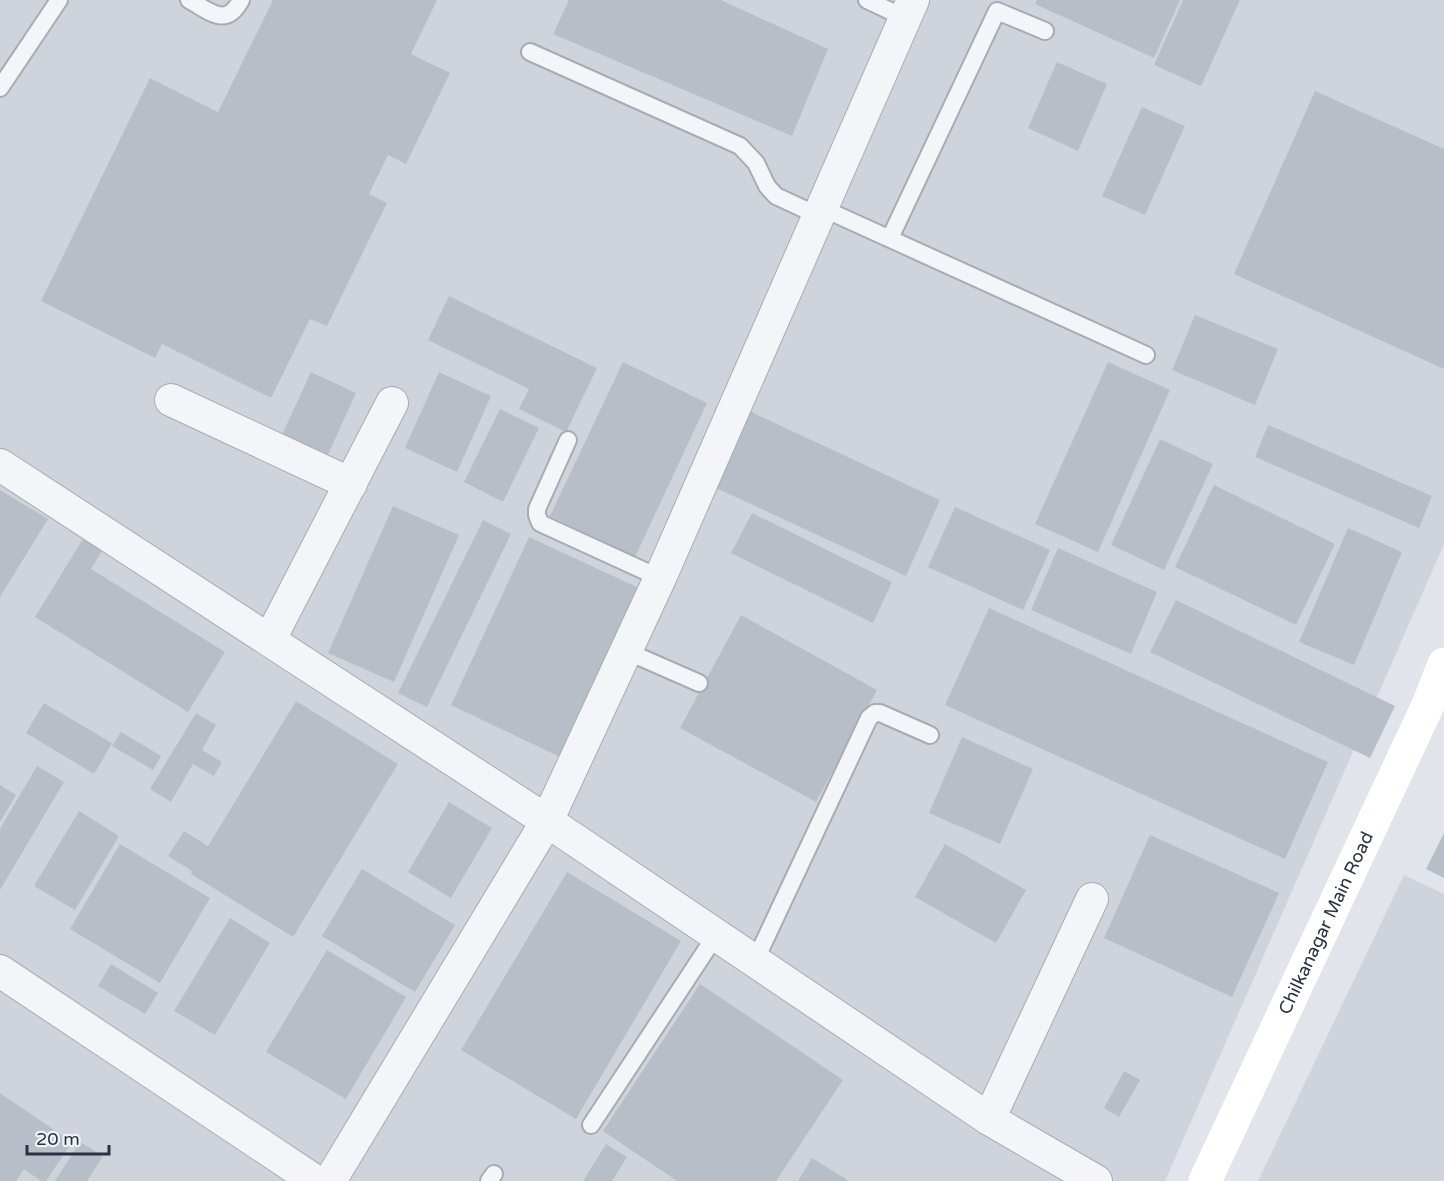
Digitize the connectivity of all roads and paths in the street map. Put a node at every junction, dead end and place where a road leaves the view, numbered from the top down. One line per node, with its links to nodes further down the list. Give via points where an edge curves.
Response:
1 (59, 0): 8 (lane)
2 (189, 0): 3 (lane, via 217,15 228,16)
3 (241, 0)
4 (867, 0): 5 (lane)
5 (909, 9): 9 (street)
6 (1046, 31): 10 (lane, via 997,11)
7 (530, 52): 9 (lane, via 740,146 756,163 776,196)
8 (1, 84)
9 (820, 212): 10 (lane); 17 (street)
10 (890, 238): 11 (lane)
11 (1146, 355)
12 (171, 400): 16 (street)
13 (392, 403): 16 (street)
14 (568, 440): 17 (lane, via 537,508 540,523)
15 (0, 465): 18 (street)
16 (351, 484): 18 (street)
17 (660, 578): 19 (street)
18 (270, 639): 24 (street)
19 (626, 651): 21 (lane); 24 (street)
20 (1444, 664): 22 (main road, Chilkanagar Main Road)
21 (699, 683)
22 (1436, 709): 34 (main road, Chilkanagar Main Road)
23 (930, 735): 27 (lane, via 880,713 869,718)
24 (547, 821): 26 (street); 32 (street)
25 (1092, 900): 29 (street)
26 (716, 935): 27 (street); 30 (lane)
27 (755, 961): 29 (street)
28 (0, 971): 31 (street)
29 (989, 1119): 33 (street)
30 (591, 1125)
31 (315, 1181)
32 (330, 1181)
33 (1096, 1181)
34 (1205, 1181)

